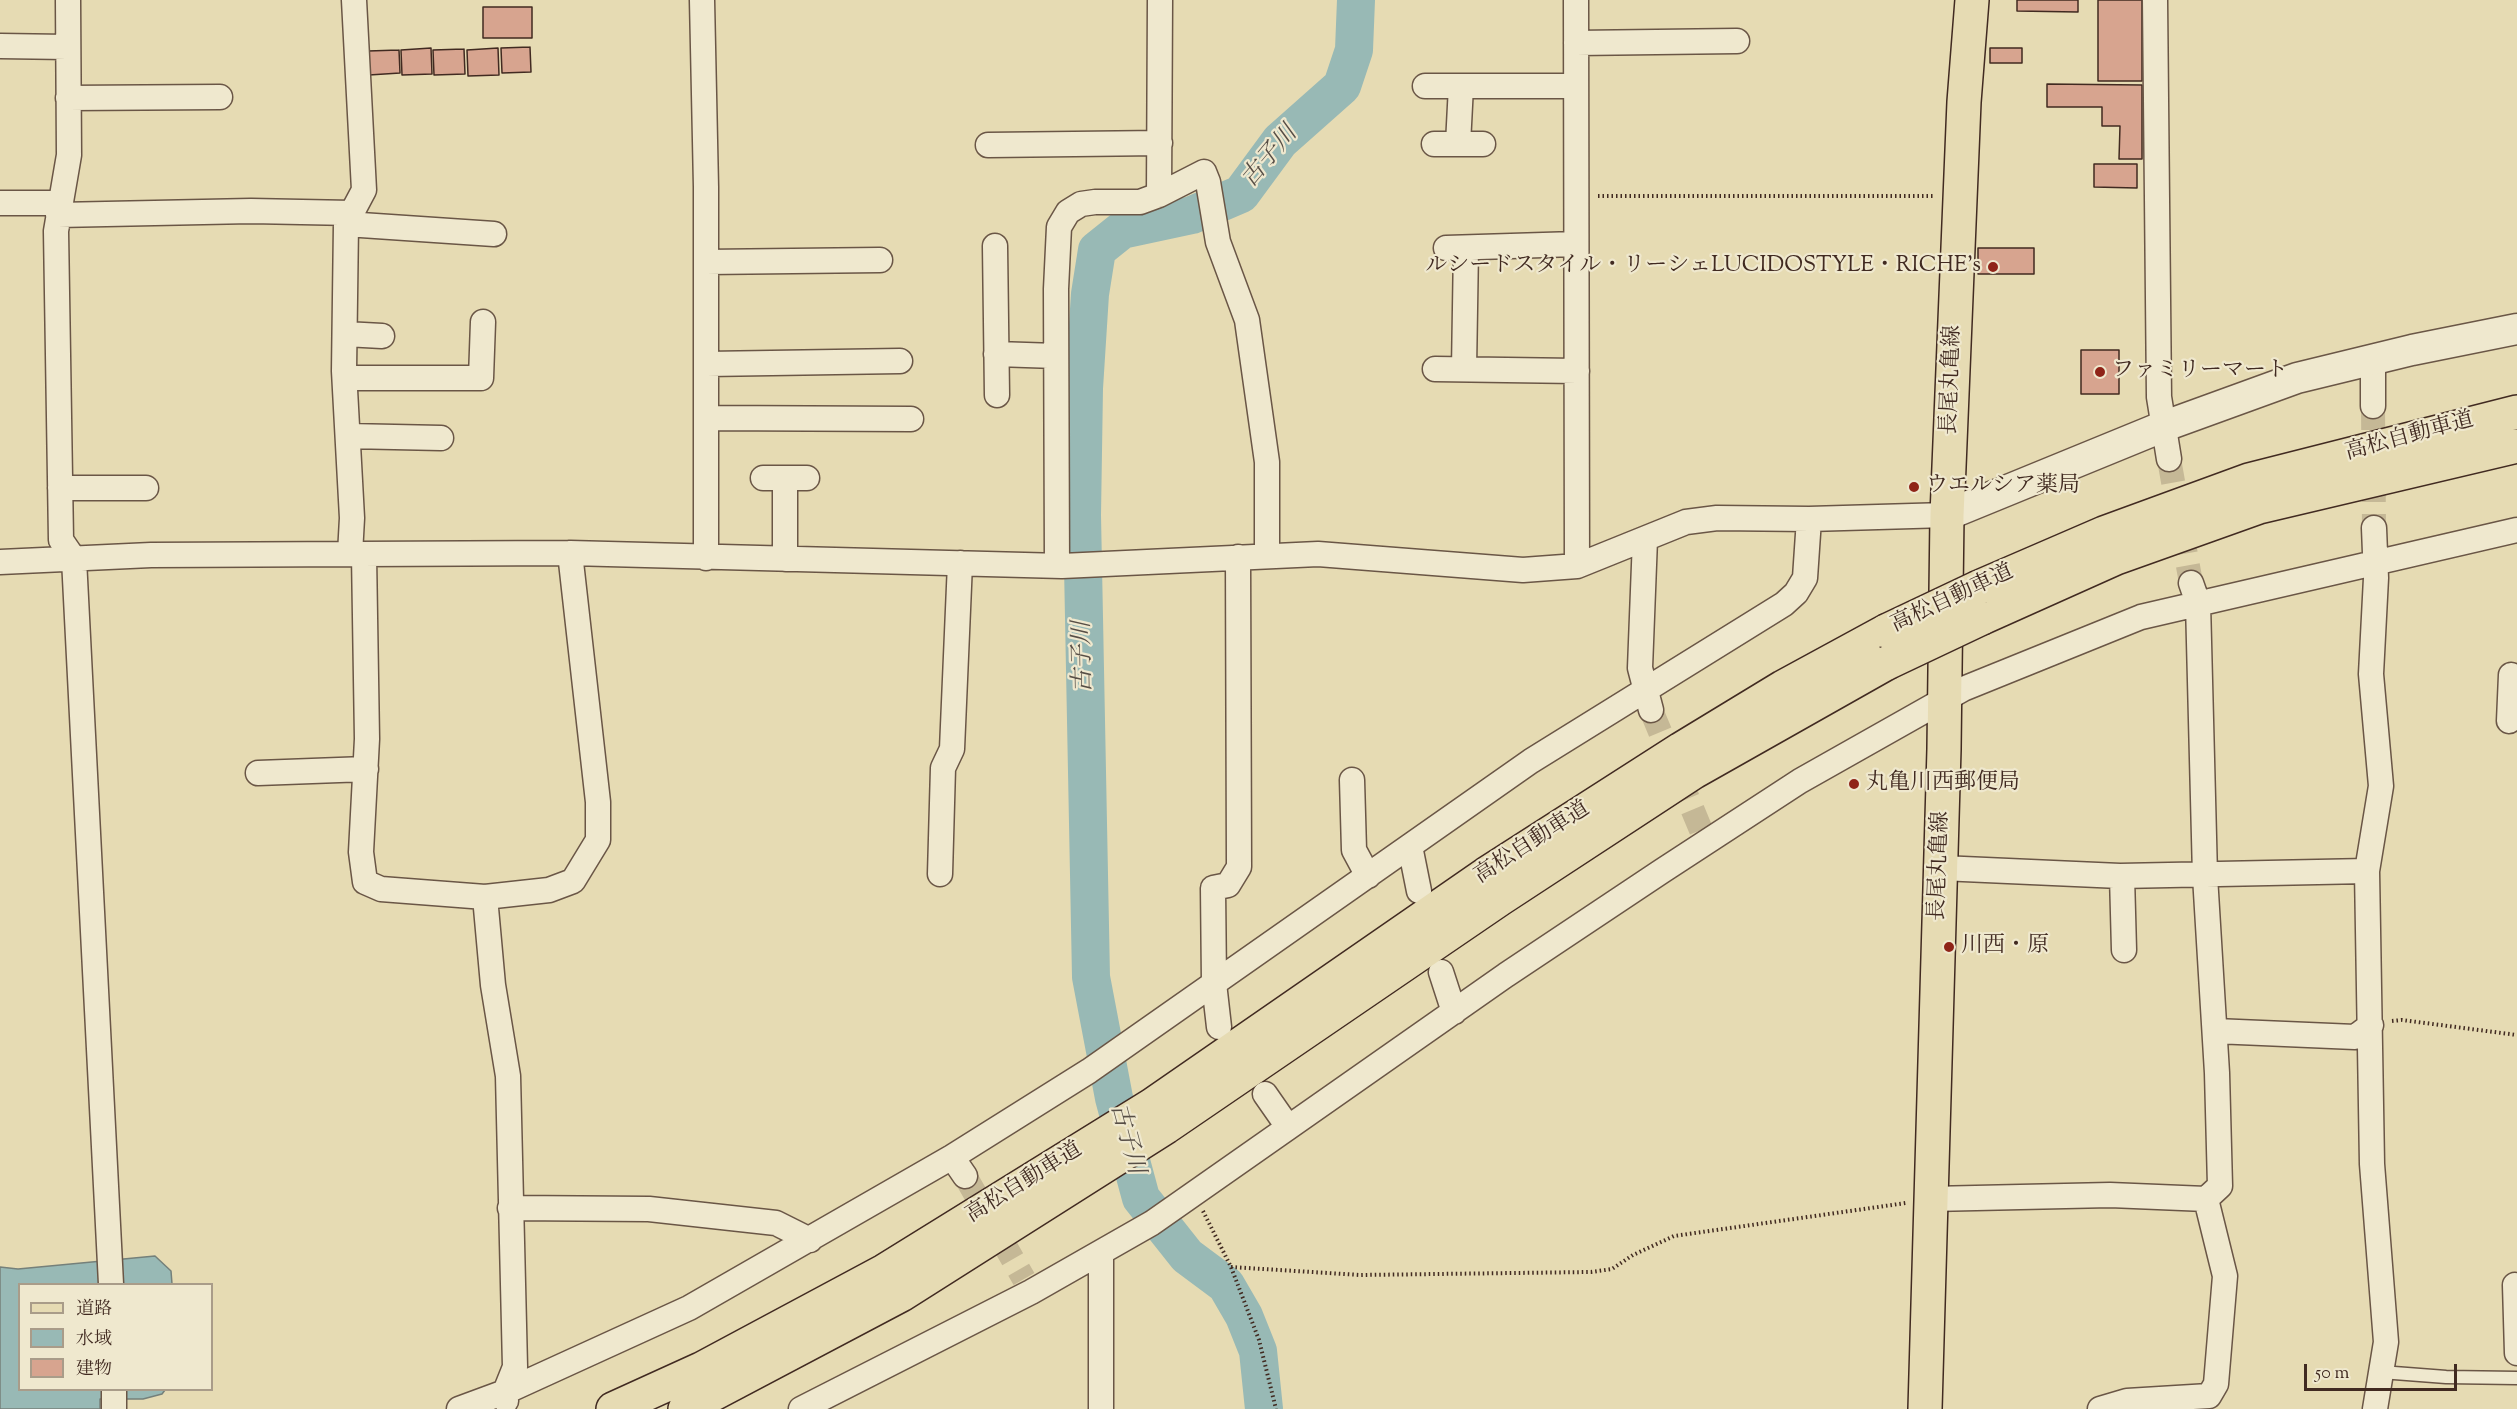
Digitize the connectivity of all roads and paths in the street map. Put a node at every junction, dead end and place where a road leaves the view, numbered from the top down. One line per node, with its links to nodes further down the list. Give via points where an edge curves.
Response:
1 (68, 0): 11 (street)
2 (354, 0): 25 (street, via 364,190)
3 (702, 0): 30 (street)
4 (1161, 0): 17 (street)
5 (1576, 0): 9 (street)
6 (1972, 0): 22 (main road, 長尾丸亀線)
7 (2155, 0): 49 (street)
8 (1737, 41): 9 (street)
9 (1576, 43): 14 (street)
10 (0, 46): 11 (street)
11 (68, 47): 16 (street)
12 (1425, 86): 13 (street)
13 (1461, 86): 14 (street); 18 (street, via 1446,144)
14 (1576, 86): 21 (street)
15 (220, 97): 16 (street)
16 (68, 98): 24 (street, via 69,155)
17 (1160, 143): 19 (street); 20 (street)
18 (1483, 144)
19 (988, 145)
20 (1159, 195): 36 (street, via 1140,202 1095,201 1068,212 1059,227 1056,249); 64 (street, via 1204,172 1208,182 1218,242 1247,320 1267,462)
21 (1576, 196): 22 (path); 27 (street)
22 (1960, 196): 57 (main road, 長尾丸亀線)
23 (0, 203): 24 (street)
24 (59, 209): 25 (street, via 251,211); 55 (street, via 56,231)
25 (349, 219): 26 (street); 33 (street)
26 (494, 234)
27 (1576, 244): 41 (street, via 1456,248); 42 (street)
28 (995, 246): 35 (street)
29 (880, 260): 30 (street)
30 (706, 262): 39 (street)
31 (483, 322): 43 (street, via 481,378)
32 (2517, 329): 37 (street)
33 (345, 334): 34 (street); 43 (street)
34 (382, 336)
35 (996, 354): 36 (street); 44 (street)
36 (1056, 356): 72 (street)
37 (2373, 359): 45 (street); 49 (street, via 2297,378)
38 (900, 361): 39 (street)
39 (707, 364): 47 (street)
40 (1435, 369): 41 (street)
41 (1464, 369): 42 (street)
42 (1577, 370): 73 (street)
43 (345, 378): 50 (street)
44 (997, 395)
45 (2373, 406)
46 (2517, 412): 75 (main road, 高松自動車道, via 2249,480 2104,533)
47 (706, 418): 48 (street); 66 (street)
48 (911, 419)
49 (2162, 427): 53 (street); 57 (street)
50 (348, 436): 51 (street); 63 (street)
51 (441, 438)
52 (2517, 446): 75 (main road, 高松自動車道, via 2259,507)
53 (2169, 459)
54 (785, 478): 68 (street)
55 (60, 488): 56 (street); 67 (street, via 61,540)
56 (146, 488)
57 (1947, 514): 58 (street); 78 (main road, 長尾丸亀線)
58 (1809, 519): 61 (street, via 1717,518 1686,522); 77 (street, via 1805,578 1796,593)
59 (2374, 528): 71 (street)
60 (2517, 530): 71 (street)
61 (1645, 539): 73 (street); 77 (street, via 1640,668)
62 (570, 553): 63 (street); 66 (street); 91 (street, via 598,802 598,840 573,881 549,890)
63 (357, 554): 67 (street); 80 (street)
64 (1267, 556): 65 (street); 73 (street, via 1318,554 1523,570)
65 (1238, 557): 72 (street); 94 (street, via 1239,867 1228,885 1213,888)
66 (706, 558): 68 (street)
67 (74, 559): 69 (street); 111 (street)
68 (785, 559): 70 (street)
69 (0, 562)
70 (960, 563): 72 (street); 86 (street, via 952,749 943,768)
71 (2376, 563): 74 (street); 85 (street, via 2371,674 2381,786)
72 (1060, 566)
73 (1577, 566)
74 (2194, 593): 78 (street); 89 (street)
75 (1981, 603): 101 (main road, 高松自動車道, bridge, via 1887,663 1694,772); 101 (main road, 高松自動車道, bridge, via 1886,631 1773,693 1486,874)
76 (2513, 690): 79 (street)
77 (1649, 700): 83 (street, via 1531,761)
78 (1944, 700): 84 (main road, 長尾丸亀線); 95 (street, via 1704,836)
79 (2510, 721)
80 (366, 769): 81 (street); 91 (street, via 361,852 365,882 381,889)
81 (258, 773)
82 (1352, 780): 87 (street, via 1354,850)
83 (1410, 846): 87 (street); 90 (street)
84 (1941, 868): 88 (street); 105 (main road, 長尾丸亀線)
85 (2367, 871): 89 (street); 96 (street)
86 (940, 874)
87 (1368, 876): 94 (street)
88 (2122, 876): 89 (street); 92 (street)
89 (2205, 876): 98 (street)
90 (1419, 891)
91 (485, 897): 107 (street, via 493,985 508,1076)
92 (2124, 950)
93 (1441, 972): 95 (street)
94 (1214, 983): 97 (street); 108 (street, via 958,1167)
95 (1454, 1012): 102 (street)
96 (2371, 1025): 98 (street, via 2355,1037); 99 (path, via 2402,1020); 114 (street, via 2372,1164 2386,1342)
97 (1219, 1027)
98 (2215, 1031): 106 (street, via 2220,1186)
99 (2517, 1035)
100 (1265, 1094): 102 (street)
101 (1159, 1116): 103 (main road, 高松自動車道)
102 (1288, 1126): 104 (street)
103 (1087, 1162): 120 (main road, 高松自動車道, via 700,1369); 121 (main road, 高松自動車道, via 900,1295)
104 (1186, 1198): 109 (street); 110 (path)
105 (1931, 1199): 106 (street, via 2110,1195); 110 (path, via 1674,1236 1612,1269 1591,1272 1360,1275); 125 (main road, 長尾丸亀線)
106 (2206, 1199): 126 (street, via 2225,1276 2211,1402 2127,1401)
107 (510, 1208): 108 (street, via 660,1210 776,1223); 117 (street, via 515,1367)
108 (810, 1240): 117 (street, via 688,1308)
109 (1101, 1252): 122 (street, via 1028,1285); 123 (street)
110 (1231, 1267): 124 (path, via 1259,1341)
111 (111, 1283)
112 (2515, 1285): 113 (street)
113 (2517, 1353)
114 (2381, 1372): 115 (lane); 127 (street)
115 (2517, 1378)
116 (114, 1391): 118 (street)
117 (506, 1400): 119 (street)
118 (114, 1409)
119 (459, 1409)
120 (613, 1409)
121 (685, 1409)
122 (801, 1409)
123 (1101, 1409)
124 (1276, 1409)
125 (1924, 1409)
126 (2100, 1409)
127 (2375, 1409)

